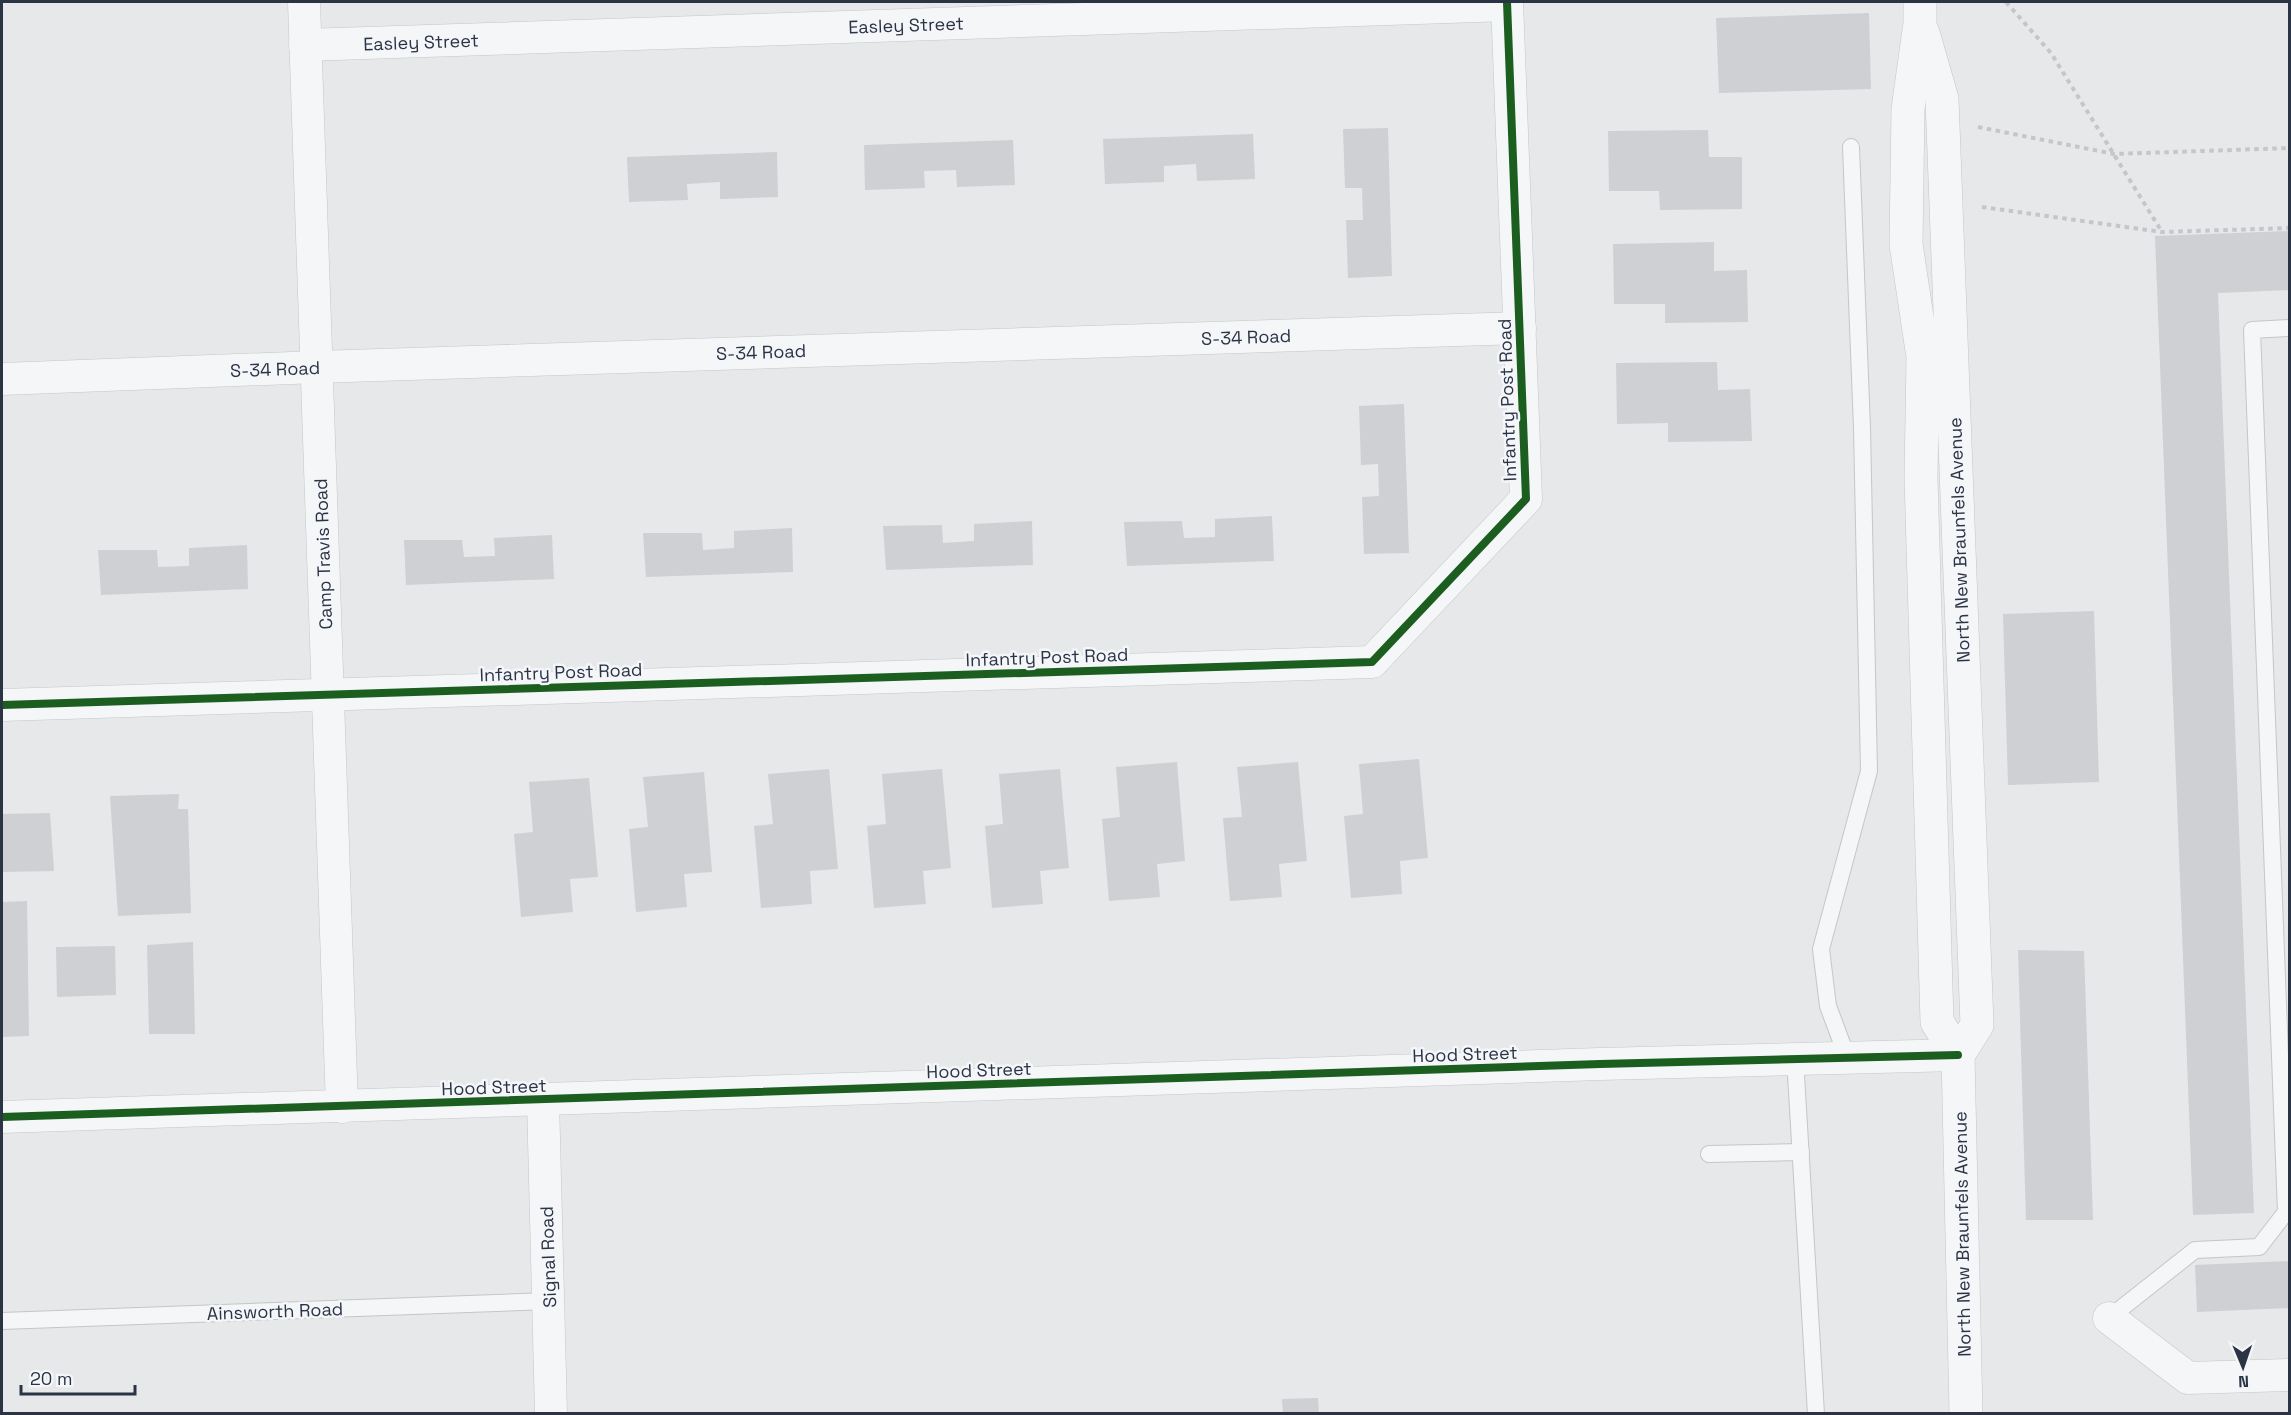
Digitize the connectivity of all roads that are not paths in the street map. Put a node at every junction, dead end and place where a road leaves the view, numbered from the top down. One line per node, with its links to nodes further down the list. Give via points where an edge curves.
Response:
1 (304, 2): 4 (street, Camp Travis Road)
2 (1507, 3): 4 (street, Easley Street); 6 (street, Infantry Post Road)
3 (1920, 12): 10 (street, North New Braunfels Avenue, via 1942,99); 11 (street, North New Braunfels Avenue, via 1908,109 1906,244 1923,357)
4 (305, 45): 8 (street, Camp Travis Road)
5 (1851, 147): 17 (lane, via 1869,771 1821,949 1828,1006)
6 (1520, 328): 8 (street, S-34 Road); 14 (street, Infantry Post Road, via 1526,499 1372,662)
7 (2289, 328): 24 (lane, via 2252,330)
8 (316, 367): 9 (street, S-34 Road); 14 (street, Camp Travis Road)
9 (2, 379)
10 (1955, 429): 11 (lane); 12 (street, North New Braunfels Avenue)
11 (1922, 430): 13 (street, North New Braunfels Avenue)
12 (1960, 583): 13 (lane); 16 (street, North New Braunfels Avenue, via 1977,1025)
13 (1924, 585): 16 (street, North New Braunfels Avenue, via 1936,1022)
14 (328, 694): 15 (street, Infantry Post Road); 20 (street, Camp Travis Road)
15 (2, 705)
16 (1958, 1055): 17 (street, Hood Street); 31 (street, North New Braunfels Avenue)
17 (1847, 1057): 18 (street, Hood Street)
18 (1795, 1058): 19 (street, Hood Street); 22 (lane)
19 (543, 1100): 20 (street, Hood Street); 25 (street, Signal Road)
20 (342, 1107): 21 (street, Hood Street)
21 (2, 1117)
22 (1801, 1152): 23 (lane); 30 (lane)
23 (1709, 1154)
24 (2288, 1212): 26 (lane, via 2259,1247 2195,1250)
25 (549, 1301): 27 (lane, Ainsworth Road); 29 (street, Signal Road)
26 (2109, 1318): 28 (street, via 2188,1378)
27 (2, 1321)
28 (2289, 1375)
29 (551, 1413)
30 (1816, 1413)
31 (1966, 1413)

